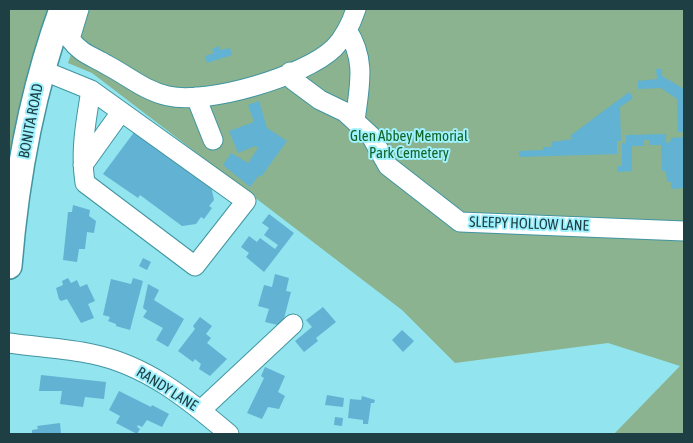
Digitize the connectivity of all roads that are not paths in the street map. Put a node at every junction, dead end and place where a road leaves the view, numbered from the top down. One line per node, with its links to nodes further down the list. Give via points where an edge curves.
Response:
1 (62, 9): 5 (main road, BONITA ROAD)
2 (79, 9): 8 (street, via 70,39 79,51 137,84 169,96)
3 (356, 9): 4 (street)
4 (347, 30): 6 (street, via 333,50); 10 (street, via 361,63)
5 (42, 70): 7 (street); 14 (main road, BONITA ROAD, via 26,141)
6 (290, 72): 8 (street, via 240,91); 10 (street, SLEEPY HOLLOW LANE, via 293,80)
7 (91, 90): 9 (street); 12 (street)
8 (196, 97): 11 (street)
9 (121, 112): 12 (street); 12 (street, via 246,200 195,266 86,183)
10 (355, 121): 13 (street, SLEEPY HOLLOW LANE, via 370,136 388,166 460,222)
11 (213, 140)
12 (82, 165)
13 (684, 231)
14 (9, 266)
15 (293, 324): 17 (street)
16 (9, 344): 17 (street, RANDY LANE, via 93,354 145,371)
17 (201, 410): 18 (street, RANDY LANE)
18 (229, 434)

